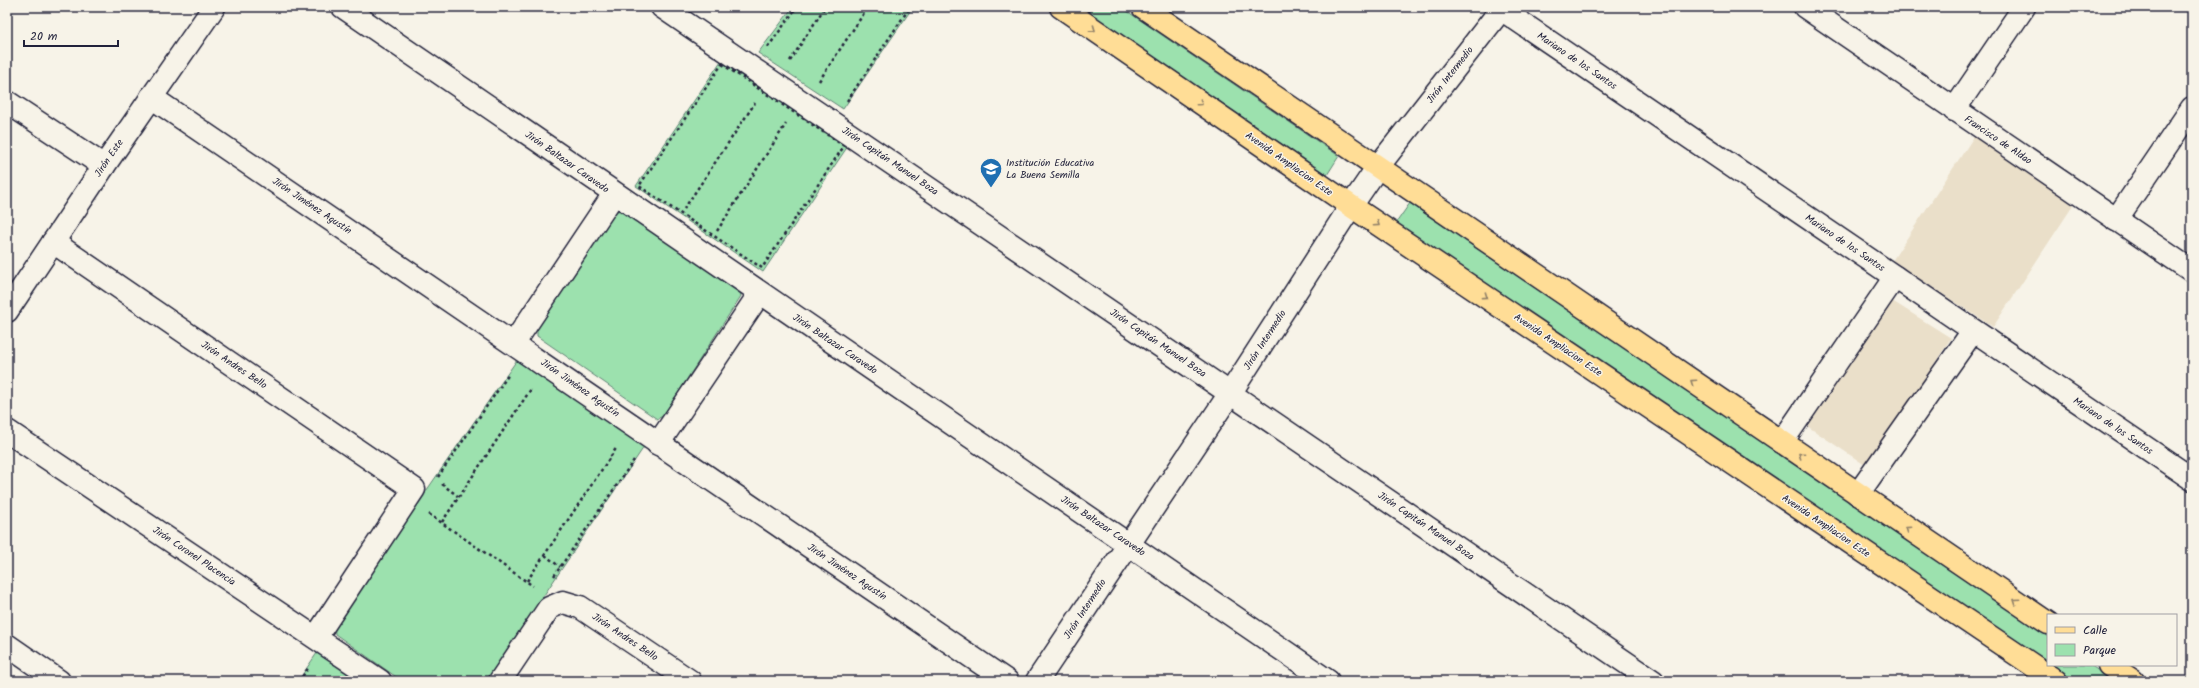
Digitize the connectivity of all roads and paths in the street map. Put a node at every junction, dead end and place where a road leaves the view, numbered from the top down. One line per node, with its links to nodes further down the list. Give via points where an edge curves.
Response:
1 (214, 7): 18 (street, Jirón Este)
2 (342, 7): 28 (street, Jirón Baltazar Caravedo)
3 (662, 7): 42 (street, Jirón Capitán Manuel Boza)
4 (797, 7): 13 (path)
5 (825, 7): 14 (path)
6 (868, 7): 16 (path)
7 (910, 7): 20 (path)
8 (1061, 7): 29 (main road, Avenida Ampliacion Este, one-way to 29)
9 (1143, 7): 26 (main road)
10 (1805, 7): 22 (street, Francisco de Aldao)
11 (2024, 7): 22 (street)
12 (1501, 8): 26 (street, Jirón Intermedio); 36 (street, Mariano de los Santos)
13 (766, 49)
14 (788, 63)
15 (722, 64): 27 (path)
16 (818, 82)
17 (763, 92): 30 (path)
18 (151, 97): 25 (street, Jirón Este); 40 (street, Jirón Jiménez Agustín)
19 (7, 102): 25 (street)
20 (843, 108)
21 (2192, 108): 31 (street)
22 (1954, 110): 31 (street, Francisco de Aldao)
23 (794, 112): 32 (path)
24 (844, 146): 34 (path)
25 (104, 166): 33 (street, Jirón Este)
26 (1377, 168): 29 (street, Jirón Intermedio); 44 (main road, one-way to 26)
27 (639, 186)
28 (614, 194): 37 (street, Jirón Baltazar Caravedo); 40 (street)
29 (1351, 206): 42 (street, Jirón Intermedio); 72 (main road, Avenida Ampliacion Este, one-way to 72)
30 (681, 214)
31 (2116, 220): 35 (street, Francisco de Aldao)
32 (714, 236)
33 (53, 242): 38 (street, Jirón Este); 61 (street, Jirón Andres Bello, via 414,489)
34 (762, 268)
35 (2192, 271)
36 (1895, 277): 39 (street, Mariano de los Santos); 44 (street)
37 (760, 293): 45 (street); 54 (street, Jirón Baltazar Caravedo)
38 (7, 311)
39 (1973, 331): 49 (street, Mariano de los Santos); 50 (street)
40 (514, 342): 45 (street, Jirón Jiménez Agustín)
41 (532, 388): 51 (path)
42 (1231, 392): 54 (street, Jirón Intermedio); 71 (street, Jirón Capitán Manuel Boza)
43 (7, 431): 61 (street, Jirón Coronel Placencia)
44 (1782, 442): 50 (main road, one-way to 44)
45 (658, 444): 68 (street, Jirón Jiménez Agustín)
46 (618, 446): 55 (path)
47 (635, 458): 56 (path)
48 (436, 480): 51 (path)
49 (2192, 480)
50 (1858, 494): 60 (main road, one-way to 50)
51 (459, 497): 53 (path)
52 (423, 510): 53 (path)
53 (442, 522): 58 (path)
54 (1128, 543): 69 (street, Jirón Intermedio); 70 (street, Jirón Baltazar Caravedo)
55 (544, 555): 56 (path); 58 (path)
56 (560, 567): 57 (path)
57 (553, 577)
58 (527, 581): 59 (path)
59 (537, 589)
60 (2047, 622)
61 (316, 638): 65 (street, Jirón Coronel Placencia)
62 (7, 645): 64 (street)
63 (2111, 666): 73 (main road)
64 (60, 681)
65 (380, 681)
66 (500, 681): 67 (street, Jirón Andres Bello, via 549,608 564,602 580,607)
67 (690, 681)
68 (1007, 681)
69 (1037, 681)
70 (1328, 681)
71 (1652, 681)
72 (2056, 681)
73 (2133, 681)

